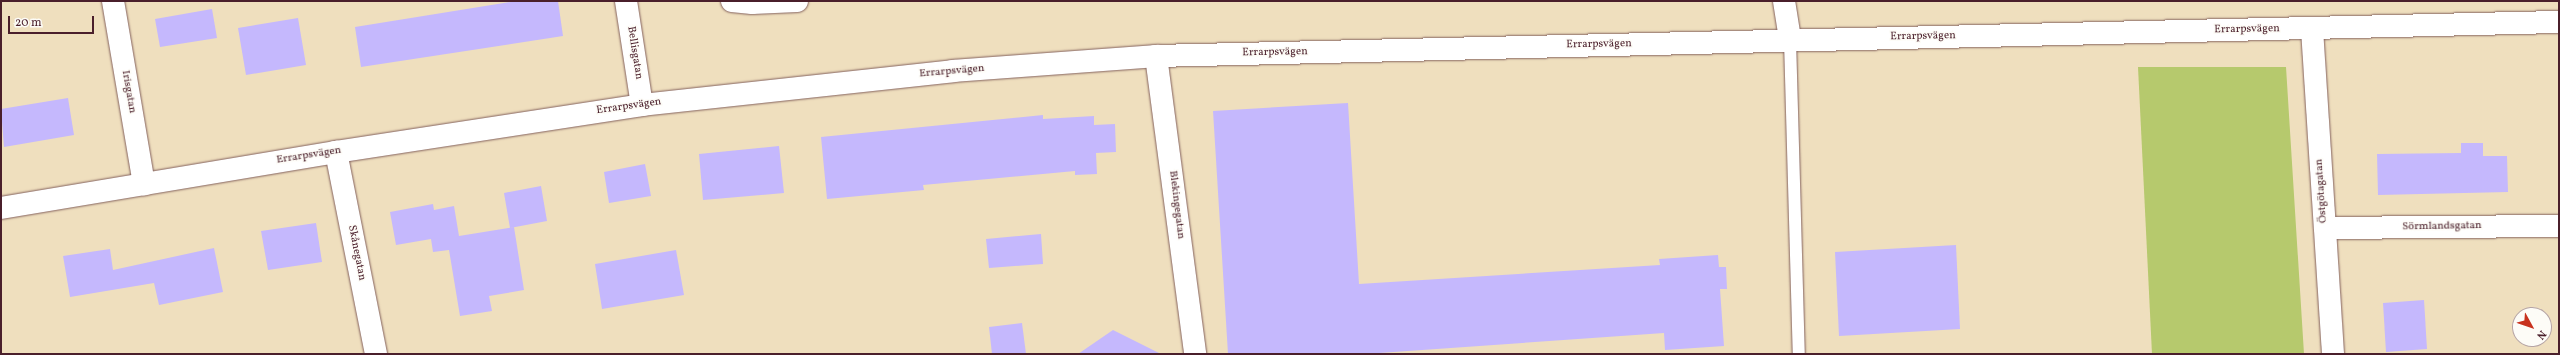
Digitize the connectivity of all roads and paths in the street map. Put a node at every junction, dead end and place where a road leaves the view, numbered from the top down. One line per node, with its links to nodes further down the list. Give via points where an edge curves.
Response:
1 (113, 1): 12 (street, Irisgatan)
2 (626, 1): 10 (street, Bellisgatan)
3 (732, 1): 4 (street)
4 (797, 1)
5 (1784, 1): 8 (street)
6 (2559, 22): 7 (street, Errarpsvägen)
7 (2312, 29): 8 (street, Errarpsvägen); 15 (street, Östgötagatan)
8 (1790, 40): 9 (street, Errarpsvägen); 18 (lane)
9 (1156, 56): 10 (street, Errarpsvägen, via 952,71); 17 (street, Blekingegatan)
10 (642, 105): 11 (street, Errarpsvägen)
11 (336, 152): 12 (street, Errarpsvägen); 16 (street, Skånegatan)
12 (144, 184): 13 (street, Errarpsvägen)
13 (1, 208)
14 (2559, 226): 15 (street, Sörmlandsgatan)
15 (2325, 228): 19 (street, Östgötagatan)
16 (376, 354)
17 (1195, 354)
18 (1799, 354)
19 (2333, 354)

